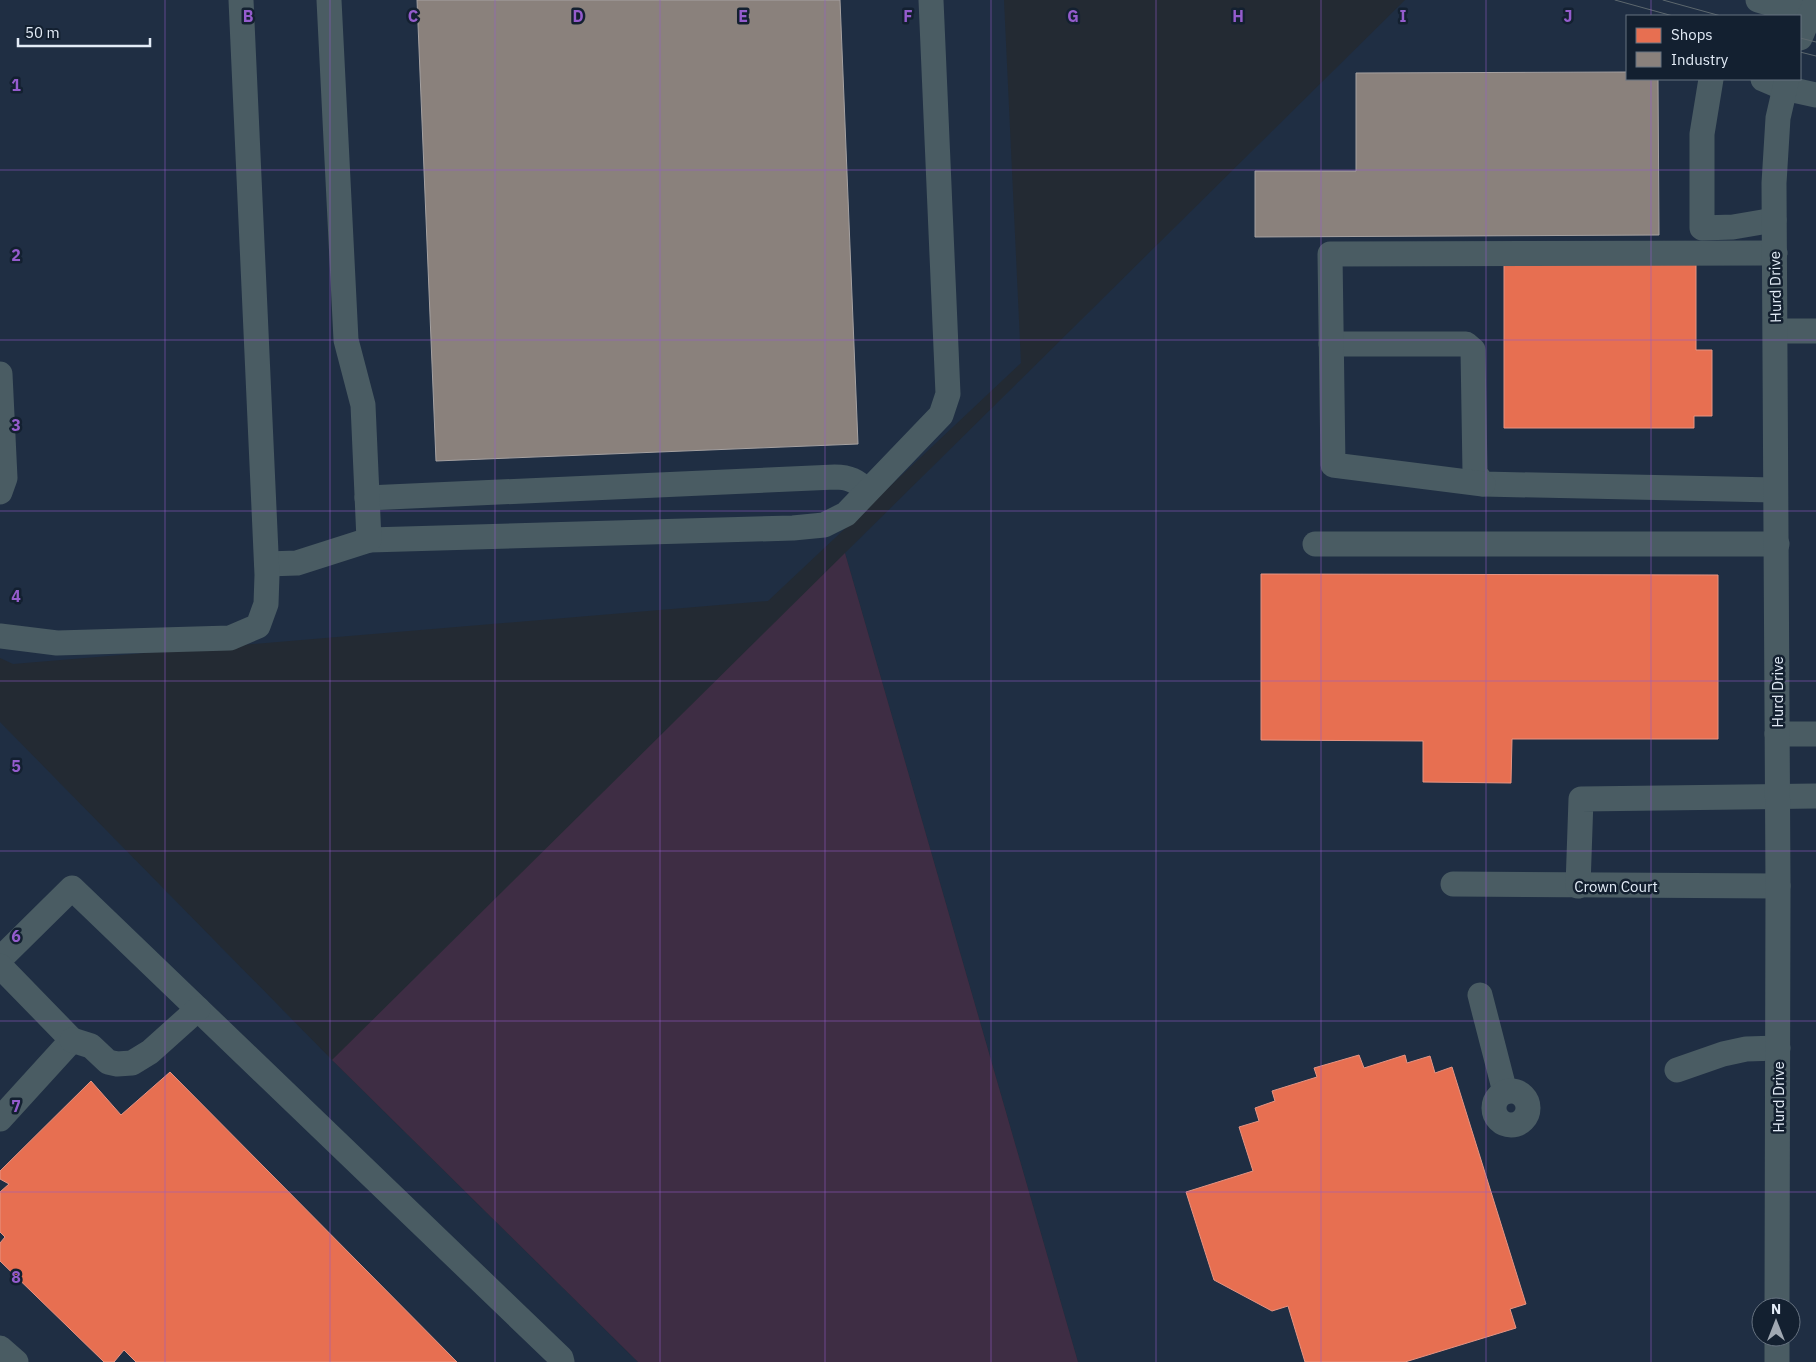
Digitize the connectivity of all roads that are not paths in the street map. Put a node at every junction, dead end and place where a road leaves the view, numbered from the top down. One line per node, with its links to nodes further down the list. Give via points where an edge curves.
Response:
1 (241, 0): 23 (street)
2 (329, 0): 19 (street, via 346,340 363,405)
3 (931, 0): 17 (street, via 948,394 940,415)
4 (1758, 0): 5 (street)
5 (1811, 12)
6 (1711, 80): 9 (street, via 1702,134 1702,228)
7 (1778, 82): 8 (street); 9 (street, Hurd Drive)
8 (1816, 95)
9 (1774, 220): 10 (street, Hurd Drive)
10 (1775, 253): 11 (street, Hurd Drive); 13 (street, via 1330,254)
11 (1776, 331): 12 (street); 16 (street, Hurd Drive)
12 (1816, 331)
13 (1331, 344): 15 (street, via 1333,465); 15 (street, via 1466,344 1473,350 1474,473)
14 (0, 374): 18 (street, via 5,478)
15 (1484, 484): 16 (street)
16 (1776, 490): 22 (street, Hurd Drive)
17 (867, 491): 19 (street, via 847,477 834,477); 20 (street, via 846,514 824,525)
18 (0, 492)
19 (367, 498): 20 (street)
20 (369, 540): 23 (street, via 297,563)
21 (1315, 544): 22 (street)
22 (1777, 544): 25 (street, Hurd Drive)
23 (267, 564): 24 (street, via 266,604 258,626 230,638 57,643)
24 (0, 636)
25 (1777, 734): 26 (street); 27 (street, Hurd Drive)
26 (1816, 734)
27 (1777, 796): 28 (street); 30 (street, via 1581,799); 31 (street, Hurd Drive)
28 (1816, 796)
29 (1453, 884): 30 (street, Crown Court)
30 (1578, 886): 31 (street, Crown Court)
31 (1778, 886): 37 (street, Hurd Drive)
32 (0, 959): 35 (street, via 72,888)
33 (0, 966): 36 (street)
34 (1480, 995): 39 (street)
35 (198, 1008): 36 (street, via 150,1052 132,1063 108,1062 91,1046); 45 (street, via 562,1358)
36 (72, 1040): 40 (street)
37 (1778, 1048): 38 (street, via 1723,1054); 41 (street, Hurd Drive)
38 (1677, 1070)
39 (1505, 1092)
40 (0, 1119)
41 (1778, 1297)
42 (1777, 1347): 46 (street)
43 (0, 1348): 44 (street)
44 (16, 1362)
45 (562, 1362)
46 (1777, 1362)

